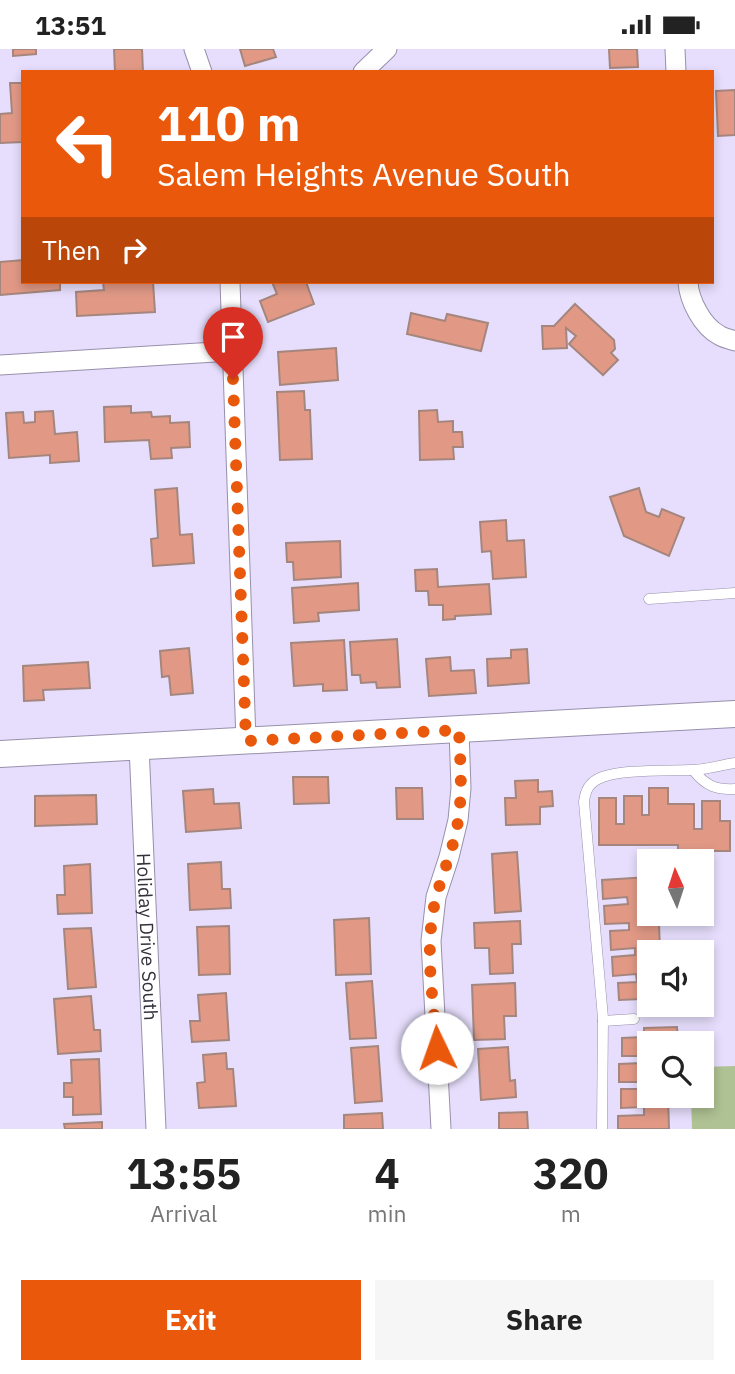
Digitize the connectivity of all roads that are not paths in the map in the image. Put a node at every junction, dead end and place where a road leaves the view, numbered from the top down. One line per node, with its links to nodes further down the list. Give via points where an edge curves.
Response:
1 (194, 49): 4 (street)
2 (387, 49): 5 (street)
3 (675, 49): 6 (street)
4 (201, 70)
5 (365, 70)
6 (677, 70)
7 (230, 284): 10 (street)
8 (688, 284): 9 (street, via 700,316 718,335)
9 (735, 341)
10 (232, 351): 11 (street); 17 (street)
11 (0, 365)
12 (735, 593): 13 (lane)
13 (649, 599)
14 (735, 714): 15 (lane); 16 (street)
15 (735, 724)
16 (459, 730): 17 (street); 26 (street, via 458,820 436,897 430,941)
17 (246, 741): 18 (street)
18 (139, 746): 19 (street); 25 (street, Holiday Drive South)
19 (0, 754)
20 (735, 763): 21 (lane)
21 (694, 771): 22 (lane, via 709,786); 24 (lane, via 600,778 585,792)
22 (735, 789)
23 (634, 1019): 24 (lane)
24 (603, 1021): 27 (lane)
25 (156, 1129)
26 (441, 1129)
27 (602, 1129)

